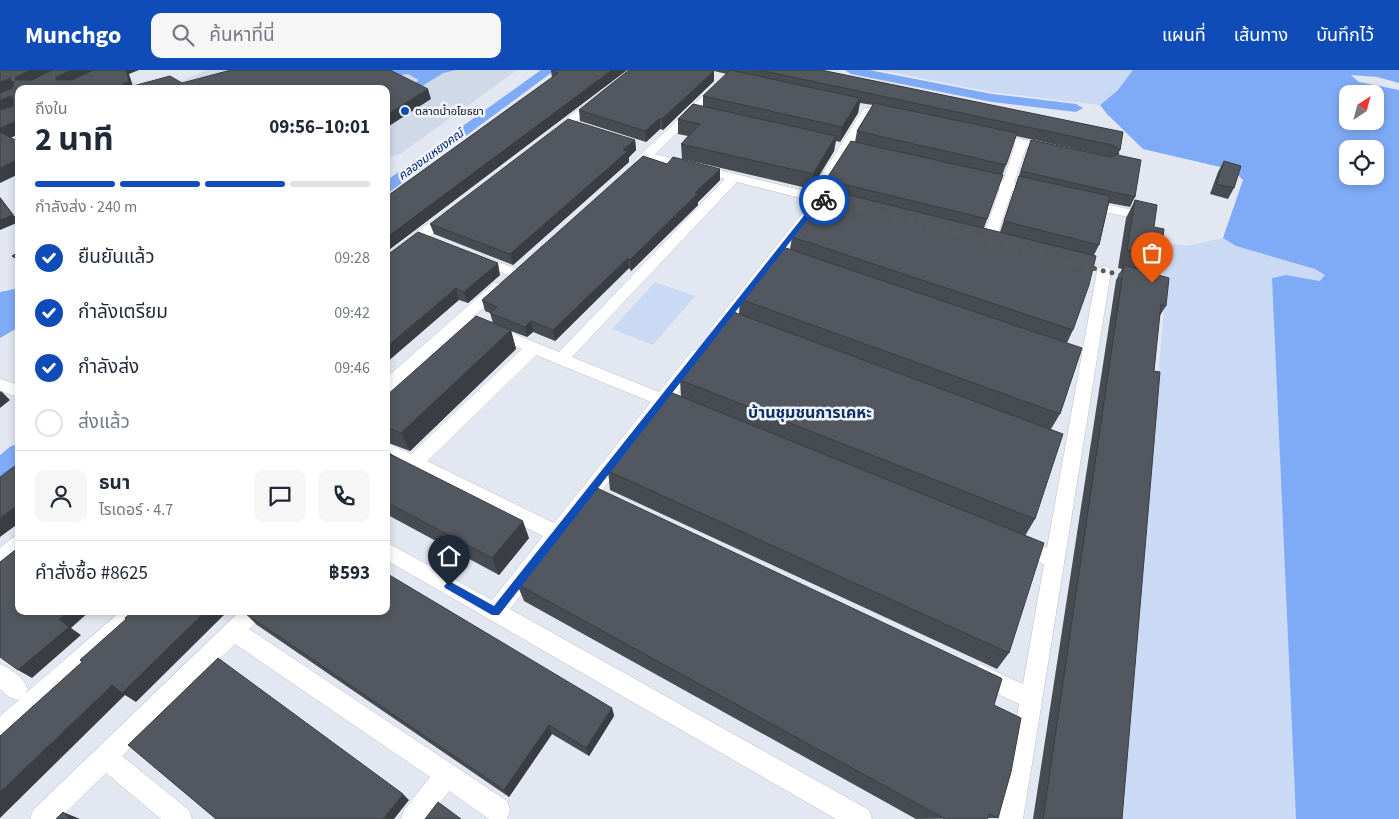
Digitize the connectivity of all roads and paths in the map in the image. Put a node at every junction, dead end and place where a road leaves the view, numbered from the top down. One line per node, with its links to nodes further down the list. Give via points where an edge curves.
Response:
1 (636, 70): 6 (street)
2 (710, 75): 4 (street, via 726,79)
3 (868, 110): 18 (street, via 820,189)
4 (690, 113): 5 (street); 11 (street)
5 (710, 118)
6 (567, 123): 7 (street); 9 (street)
7 (586, 129)
8 (984, 135): 10 (street)
9 (544, 141)
10 (1022, 143): 12 (street); 16 (street)
11 (647, 150): 13 (street); 15 (street)
12 (1069, 153)
13 (632, 168)
14 (959, 175): 16 (street)
15 (734, 177): 18 (street); 36 (street)
16 (1007, 186): 17 (street); 24 (street)
17 (1046, 194)
18 (820, 199): 20 (street); 27 (street)
19 (1075, 201): 22 (street)
20 (839, 204)
21 (460, 206): 23 (street)
22 (1133, 214)
23 (421, 236): 25 (street); 28 (street)
24 (988, 242)
25 (438, 243)
26 (464, 253): 31 (street, via 518,269)
27 (775, 256): 29 (street); 32 (street)
28 (390, 259)
29 (794, 262)
30 (1105, 271): 37 (street)
31 (463, 319): 34 (street); 38 (street)
32 (725, 320): 33 (street); 41 (street)
33 (744, 327)
34 (534, 347): 36 (street); 46 (street)
35 (1070, 356): 37 (street)
36 (561, 359): 41 (street)
37 (1089, 363): 45 (street)
38 (390, 384)
39 (0, 385): 40 (street)
40 (15, 390)
41 (662, 400): 42 (street); 47 (street, via 599,496)
42 (699, 415)
43 (1056, 443): 45 (street)
44 (390, 450): 46 (street)
45 (1074, 450): 52 (street)
46 (414, 462): 47 (street)
47 (557, 534): 53 (street)
48 (1001, 537): 52 (street)
49 (15, 547): 51 (street)
50 (390, 552): 53 (street)
51 (0, 559)
52 (1056, 560): 60 (street)
53 (495, 612): 68 (street)
54 (131, 615): 61 (street)
55 (250, 615): 56 (street)
56 (234, 631): 62 (street); 63 (street)
57 (960, 665): 60 (street)
58 (0, 675): 59 (street)
59 (17, 689)
60 (1032, 699): 69 (street)
61 (0, 731)
62 (105, 757): 65 (street); 66 (street)
63 (447, 774): 64 (street); 67 (street)
64 (498, 810)
65 (42, 819)
66 (180, 819)
67 (413, 819)
68 (860, 819)
69 (1011, 819)

